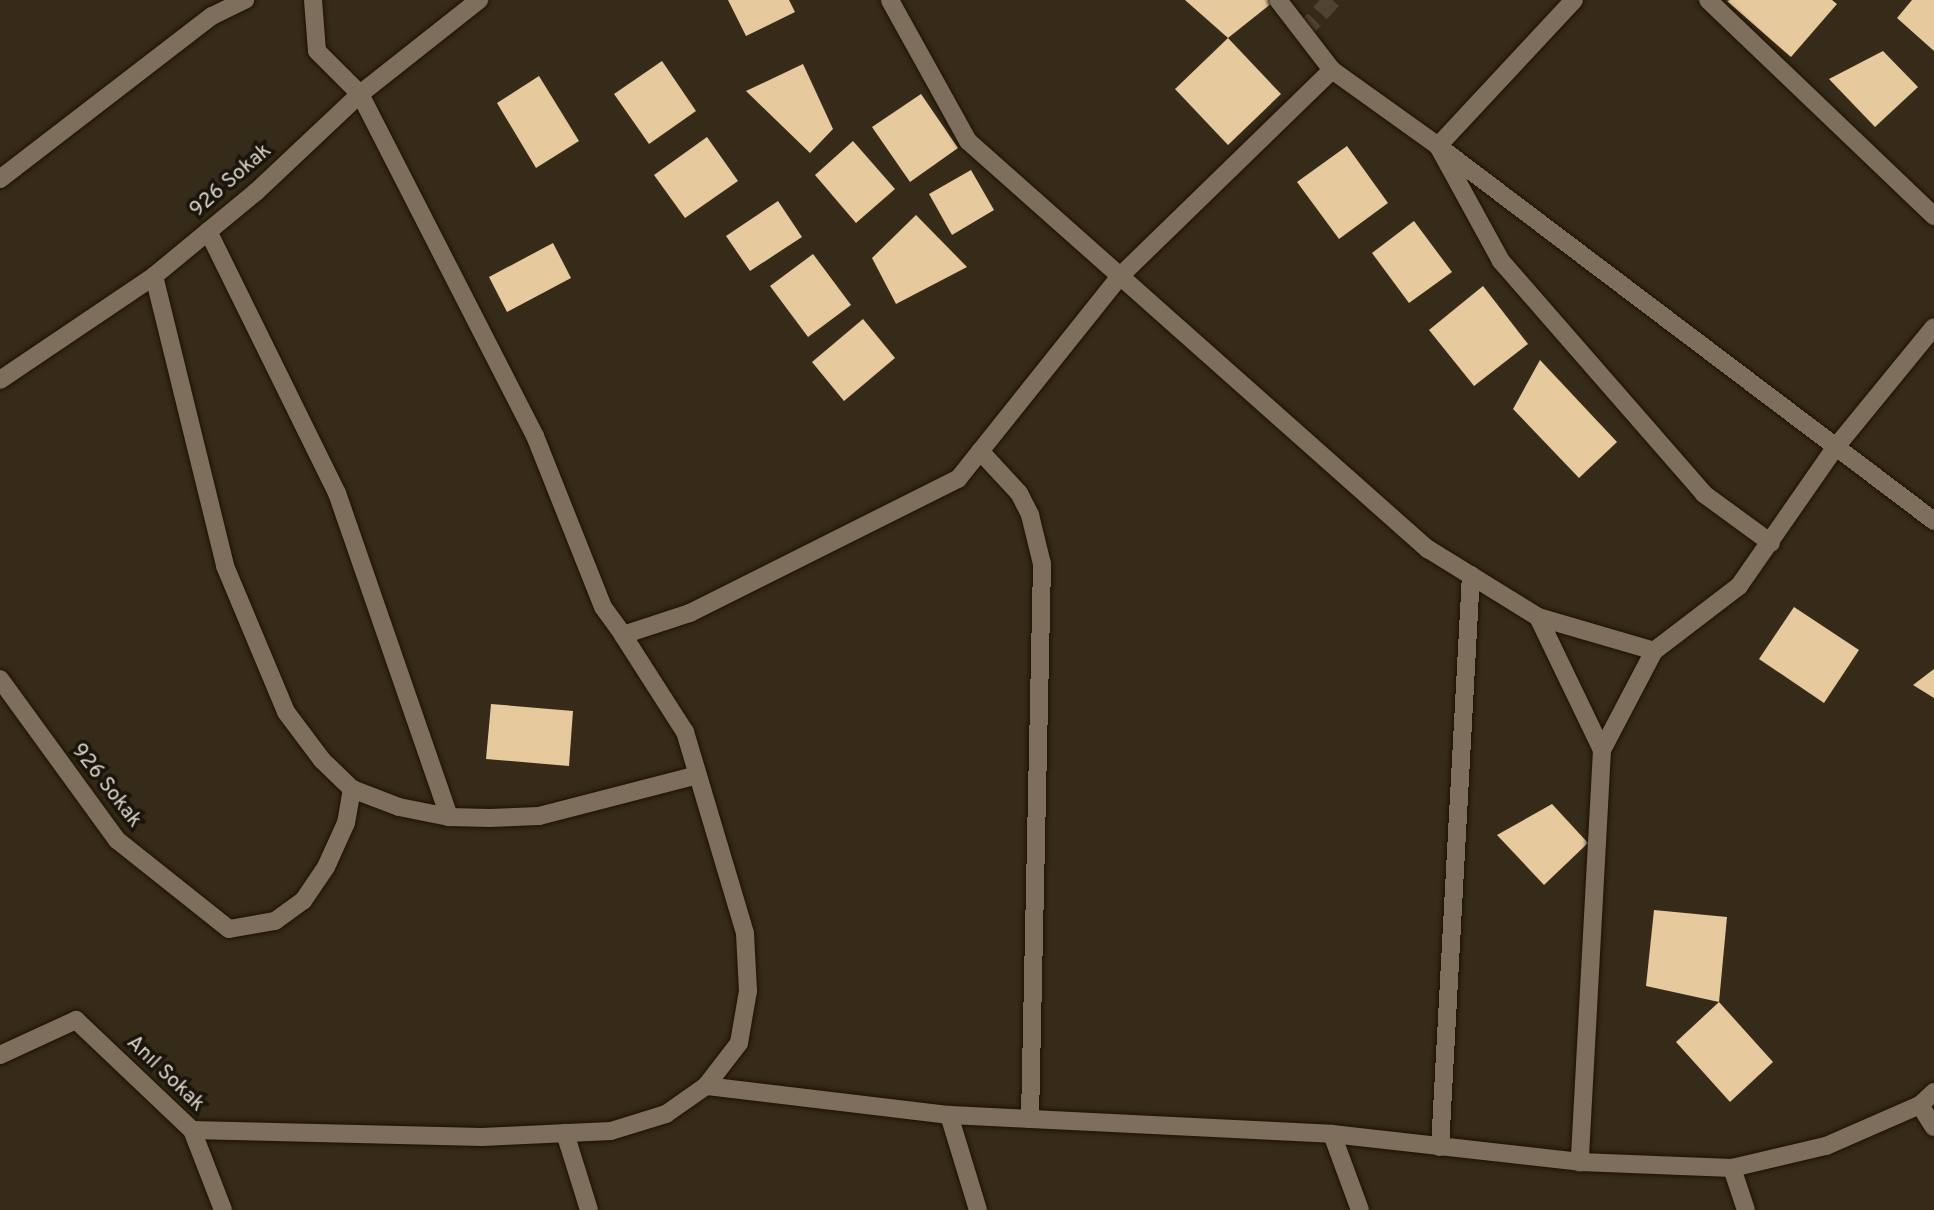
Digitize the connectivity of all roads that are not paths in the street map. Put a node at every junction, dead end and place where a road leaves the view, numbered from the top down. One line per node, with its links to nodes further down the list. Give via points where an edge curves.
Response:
1 (245, 0): 11 (street, via 212,16)
2 (313, 0): 9 (street, via 317,51)
3 (479, 0): 9 (street, 926 Sokak)
4 (890, 0): 15 (street, via 968,141)
5 (1278, 0): 8 (street)
6 (1574, 0): 10 (street)
7 (1708, 0): 12 (street)
8 (1332, 70): 10 (street); 15 (street)
9 (360, 94): 13 (street, 926 Sokak); 24 (street, via 535,436 603,607)
10 (1438, 146): 18 (street); 21 (street, via 1501,261 1703,494)
11 (0, 179)
12 (1934, 216)
13 (208, 231): 14 (street, 926 Sokak); 30 (street, via 337,494)
14 (154, 276): 17 (street, 926 Sokak); 29 (street, via 225,566 286,712 322,760)
15 (1120, 276): 19 (street); 22 (street, via 1428,549)
16 (1934, 327): 18 (street)
17 (0, 380)
18 (1835, 448): 20 (street); 21 (street)
19 (980, 451): 24 (street, via 958,479 690,613); 36 (street, via 1019,494 1030,515 1042,564)
20 (1934, 521)
21 (1771, 542): 25 (street, via 1739,586)
22 (1471, 575): 23 (street); 41 (street)
23 (1538, 617): 25 (street); 27 (street)
24 (623, 635): 28 (street, via 685,732)
25 (1654, 651): 27 (street)
26 (0, 679): 29 (street, 926 Sokak, via 117,840 229,929 275,921 303,901 326,867 346,823)
27 (1602, 750): 42 (street)
28 (698, 775): 30 (street, via 539,816); 32 (street, via 745,933 748,991 739,1043)
29 (352, 789): 30 (street, via 400,807)
30 (449, 817)
31 (0, 1055): 38 (street, Anıl Sokak, via 76,1020)
32 (706, 1086): 35 (street); 39 (street, via 666,1115 611,1131)
33 (1934, 1092): 34 (street)
34 (1920, 1105): 37 (street); 43 (street, via 1826,1146)
35 (949, 1115): 36 (street); 46 (street)
36 (1030, 1119): 40 (street)
37 (1934, 1128)
38 (192, 1130): 39 (street, via 482,1137); 44 (street, Anıl Sokak)
39 (565, 1133): 45 (street)
40 (1332, 1134): 41 (street); 47 (street)
41 (1440, 1147): 42 (street)
42 (1580, 1162): 43 (street)
43 (1732, 1168): 48 (street)
44 (223, 1210)
45 (589, 1210)
46 (978, 1210)
47 (1360, 1210)
48 (1746, 1210)

